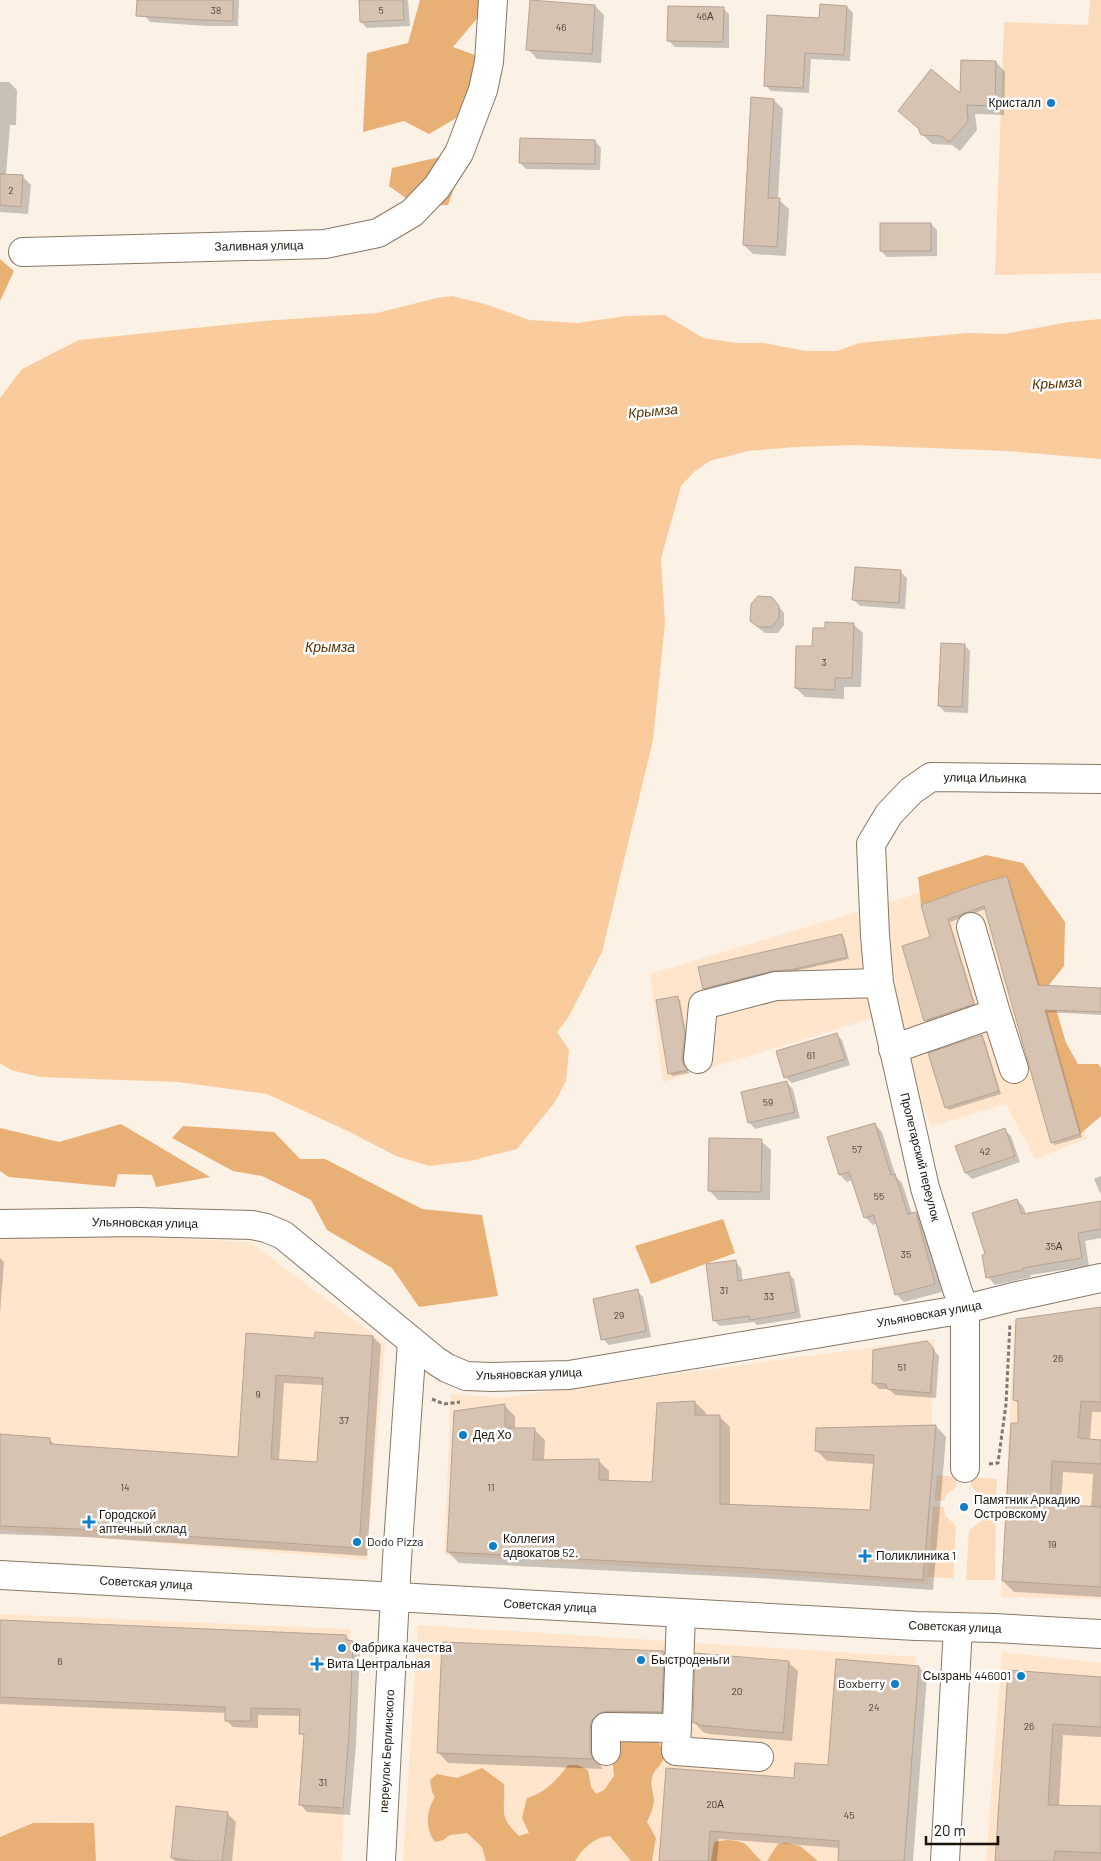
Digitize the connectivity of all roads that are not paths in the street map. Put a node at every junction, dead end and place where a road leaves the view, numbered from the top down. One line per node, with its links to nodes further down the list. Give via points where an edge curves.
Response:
1 (493, 0): 2 (street, Заливная улица, via 484,90 460,153 412,213 378,233 325,244)
2 (23, 252)
3 (1101, 779): 4 (street, улица Ильинка, via 931,777 911,791 889,814)
4 (871, 844): 6 (street, Пролетарский переулок)
5 (971, 927): 7 (street)
6 (879, 983): 8 (street, Пролетарский переулок); 9 (street, via 776,986 703,1005)
7 (996, 1014): 8 (street); 10 (street)
8 (893, 1049): 13 (street, Пролетарский переулок, via 926,1188)
9 (698, 1059)
10 (1014, 1069)
11 (0, 1224): 14 (street, Ульяновская улица, via 138,1222 266,1228 283,1235)
12 (1101, 1278): 13 (street, Ульяновская улица)
13 (965, 1309): 14 (street, Ульяновская улица, via 569,1374 466,1376 446,1368); 15 (street, Пролетарский переулок)
14 (412, 1342): 17 (street, переулок Берлинского)
15 (965, 1468)
16 (0, 1575): 17 (street, Советская улица)
17 (395, 1596): 18 (street, Советская улица); 24 (street, переулок Берлинского)
18 (681, 1614): 19 (street, Советская улица); 21 (street)
19 (958, 1627): 20 (street, Советская улица); 25 (street)
20 (1101, 1634)
21 (677, 1728): 22 (street, via 606,1727); 23 (street, via 676,1751)
22 (606, 1751)
23 (759, 1757)
24 (381, 1861)
25 (945, 1861)

